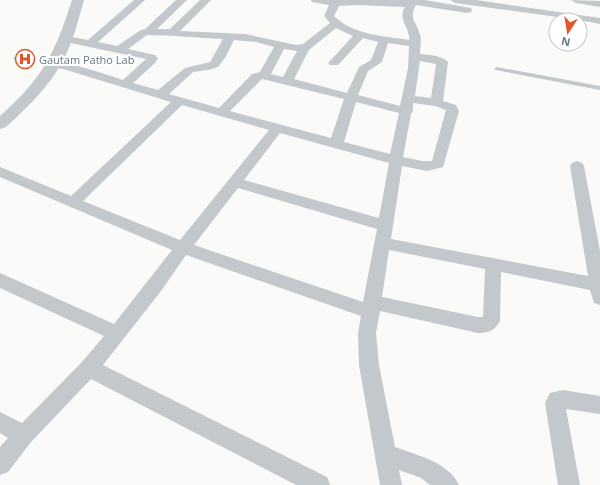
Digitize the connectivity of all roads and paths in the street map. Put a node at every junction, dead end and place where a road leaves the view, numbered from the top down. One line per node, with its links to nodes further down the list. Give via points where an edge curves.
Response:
1 (78, 0): 18 (street)
2 (140, 0): 20 (street)
3 (182, 0): 14 (street)
4 (206, 0): 15 (street)
5 (316, 0): 9 (street)
6 (455, 0): 12 (street)
7 (576, 0): 10 (street)
8 (412, 2): 9 (street); 11 (street); 22 (street, via 406,12 415,35)
9 (335, 3): 13 (street, via 329,16)
10 (600, 4)
11 (472, 11)
12 (600, 21)
13 (336, 23): 16 (street); 23 (street)
14 (149, 31): 15 (street); 24 (street, via 140,34)
15 (169, 33): 17 (street)
16 (360, 34): 19 (street); 26 (street)
17 (230, 37): 21 (street); 33 (street, via 216,63 188,70)
18 (66, 39): 20 (street); 27 (street)
19 (384, 39): 22 (street); 34 (street, via 376,62 364,69)
20 (90, 44): 24 (street)
21 (281, 44): 23 (street); 29 (street)
22 (415, 44): 25 (street)
23 (304, 48): 30 (street)
24 (119, 50): 31 (street, via 152,59)
25 (415, 57): 36 (street, via 442,62); 37 (street)
26 (334, 63)
27 (53, 65): 31 (street); 39 (street, via 31,96)
28 (497, 69): 32 (lane)
29 (264, 75): 30 (street); 38 (street, via 256,77)
30 (287, 81): 34 (street)
31 (124, 84): 33 (street)
32 (600, 88)
33 (160, 95): 35 (street)
34 (352, 98): 37 (street); 41 (street)
35 (180, 100): 38 (street); 46 (street)
36 (437, 103): 37 (street); 42 (street, via 452,108 453,112 438,164 422,166)
37 (408, 105): 42 (street)
38 (221, 113): 40 (street)
39 (0, 124)
40 (277, 128): 41 (street); 45 (street)
41 (336, 144): 42 (street)
42 (396, 160): 47 (street)
43 (577, 166): 51 (street)
44 (0, 172): 46 (street)
45 (235, 182): 47 (street); 48 (street)
46 (73, 202): 48 (street)
47 (383, 234): 49 (street); 52 (street)
48 (183, 248): 52 (street); 53 (street)
49 (493, 264): 51 (street); 52 (street, via 492,316 486,325)
50 (0, 280): 53 (street)
51 (599, 289)
52 (371, 307): 58 (street, via 367,333 369,365)
53 (117, 334): 54 (street)
54 (89, 368): 57 (street); 60 (street)
55 (600, 405): 63 (street, via 563,399 555,403)
56 (0, 422): 57 (street)
57 (24, 435): 59 (street)
58 (386, 454): 61 (street); 62 (street, via 428,470)
59 (0, 464)
60 (319, 485)
61 (391, 485)
62 (448, 485)
63 (569, 485)

